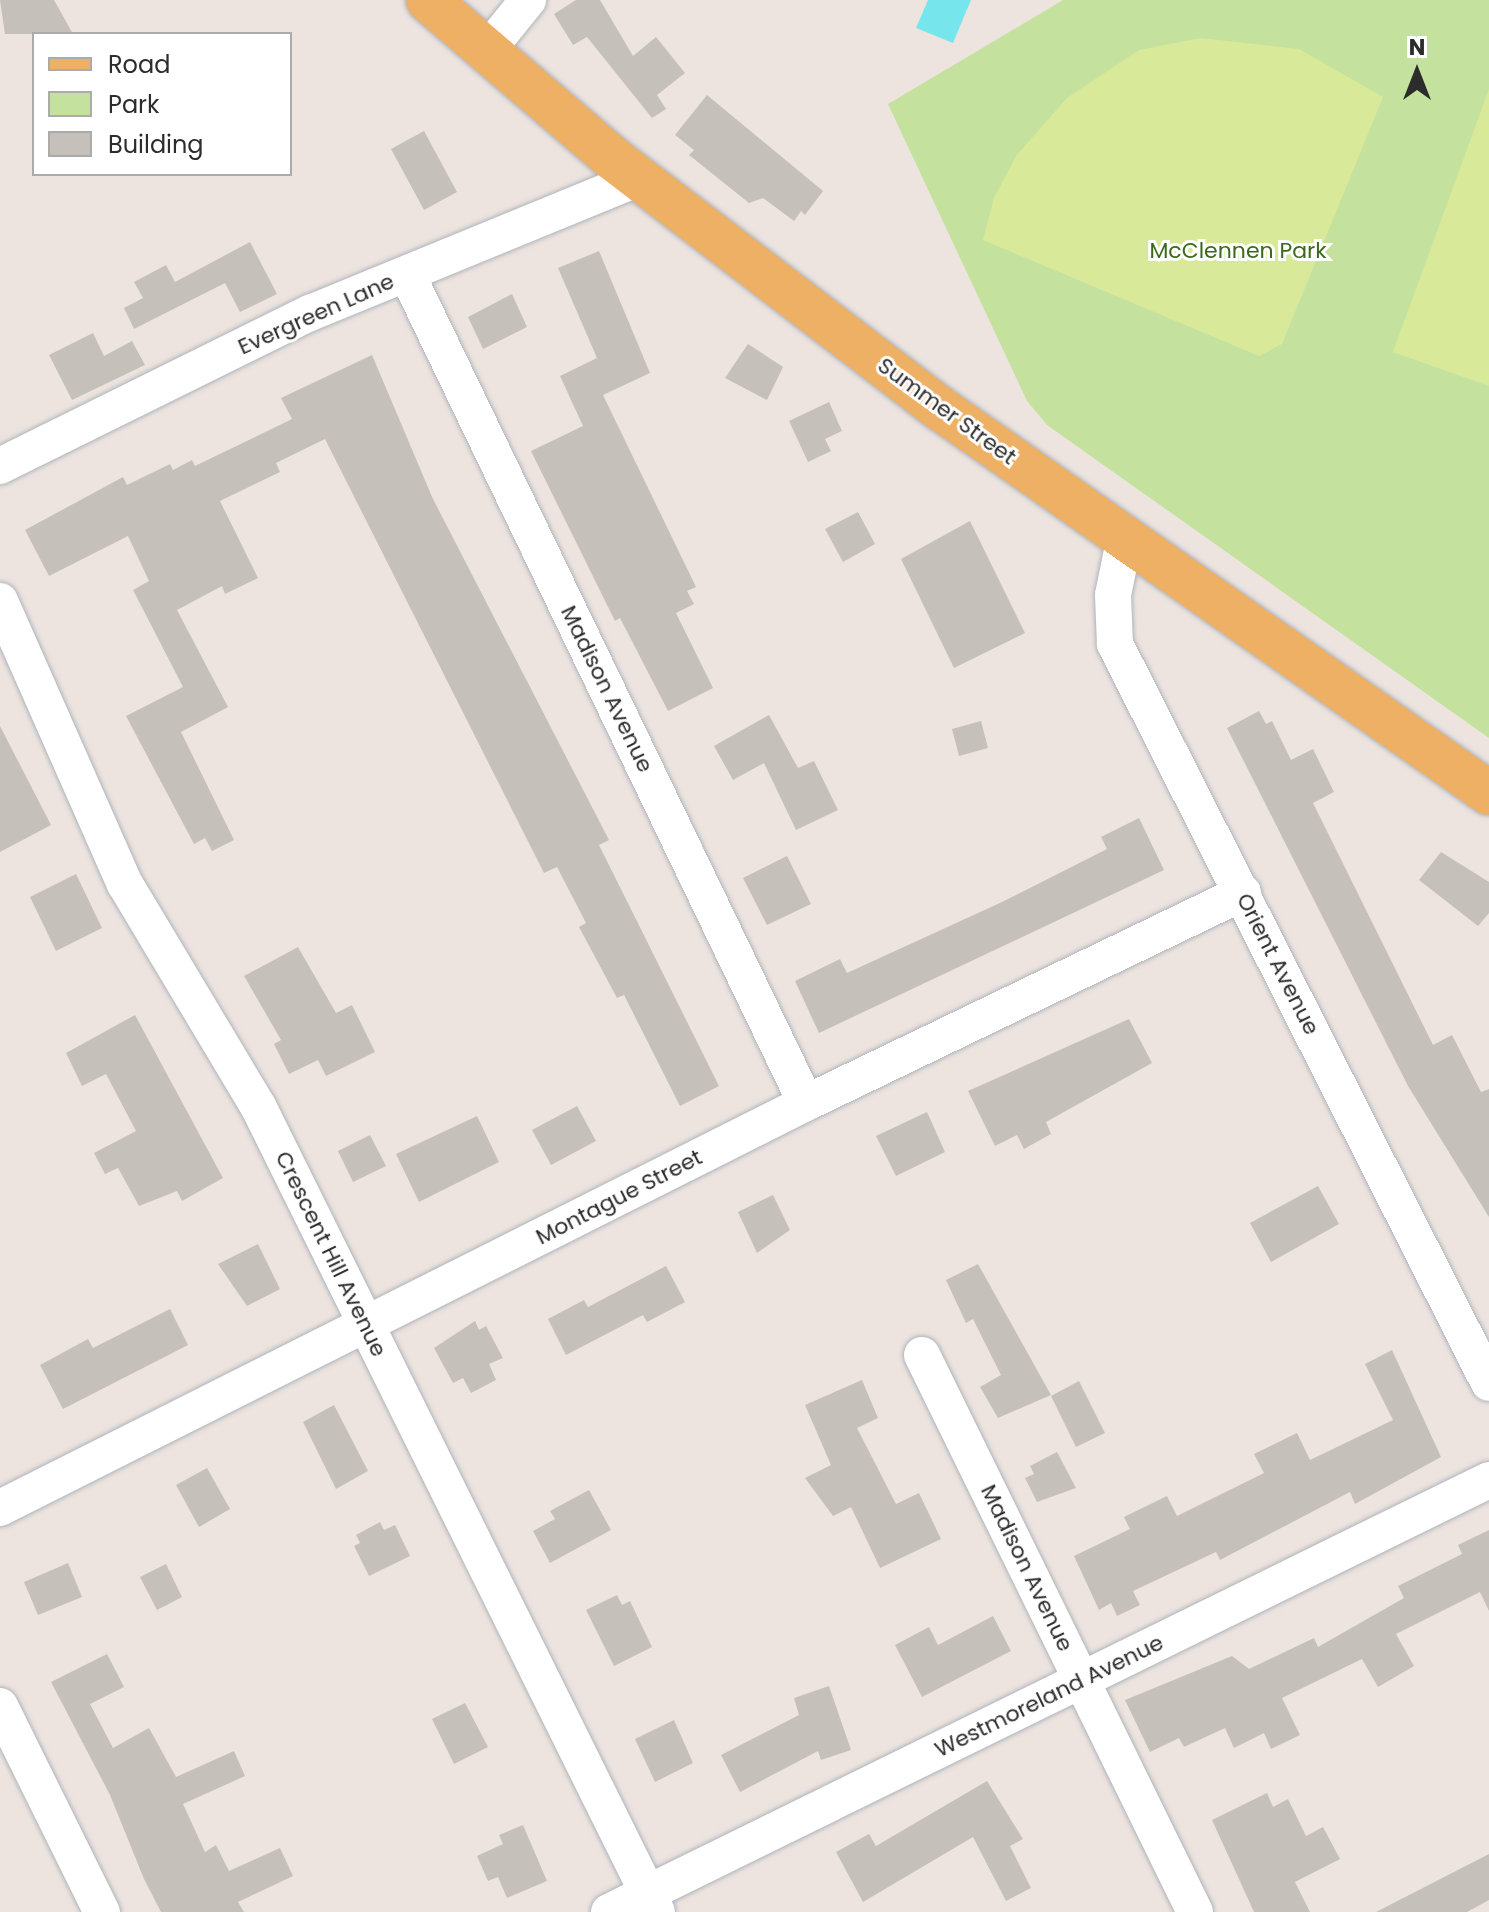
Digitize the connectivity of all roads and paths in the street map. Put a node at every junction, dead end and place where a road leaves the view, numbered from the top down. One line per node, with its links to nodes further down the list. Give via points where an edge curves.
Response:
1 (428, 0): 3 (main road, Summer Street)
2 (528, 0): 3 (street)
3 (486, 52): 4 (main road, Summer Street)
4 (639, 178): 5 (street, Evergreen Lane); 7 (main road, Summer Street, via 941,409)
5 (407, 274): 6 (street, Evergreen Lane, via 310,313); 11 (street, Madison Avenue)
6 (0, 466)
7 (1125, 536): 9 (main road, Summer Street); 10 (street, Orient Avenue, via 1113,595 1115,644)
8 (0, 601): 12 (street, Crescent Hill Avenue, via 125,884 258,1106)
9 (1489, 793)
10 (1243, 893): 11 (street, Montague Street); 14 (street, Orient Avenue)
11 (806, 1103): 12 (street, Montague Street)
12 (366, 1325): 16 (street, Montague Street); 19 (street, Crescent Hill Avenue)
13 (922, 1355): 17 (street, Madison Avenue)
14 (1489, 1383)
15 (1489, 1480): 17 (street, Westmoreland Avenue)
16 (0, 1508)
17 (1083, 1680): 19 (street, Westmoreland Avenue); 22 (street, Madison Avenue)
18 (0, 1706): 20 (street)
19 (653, 1903): 21 (street, Westmoreland Avenue)
20 (102, 1912)
21 (609, 1912)
22 (1195, 1912)

